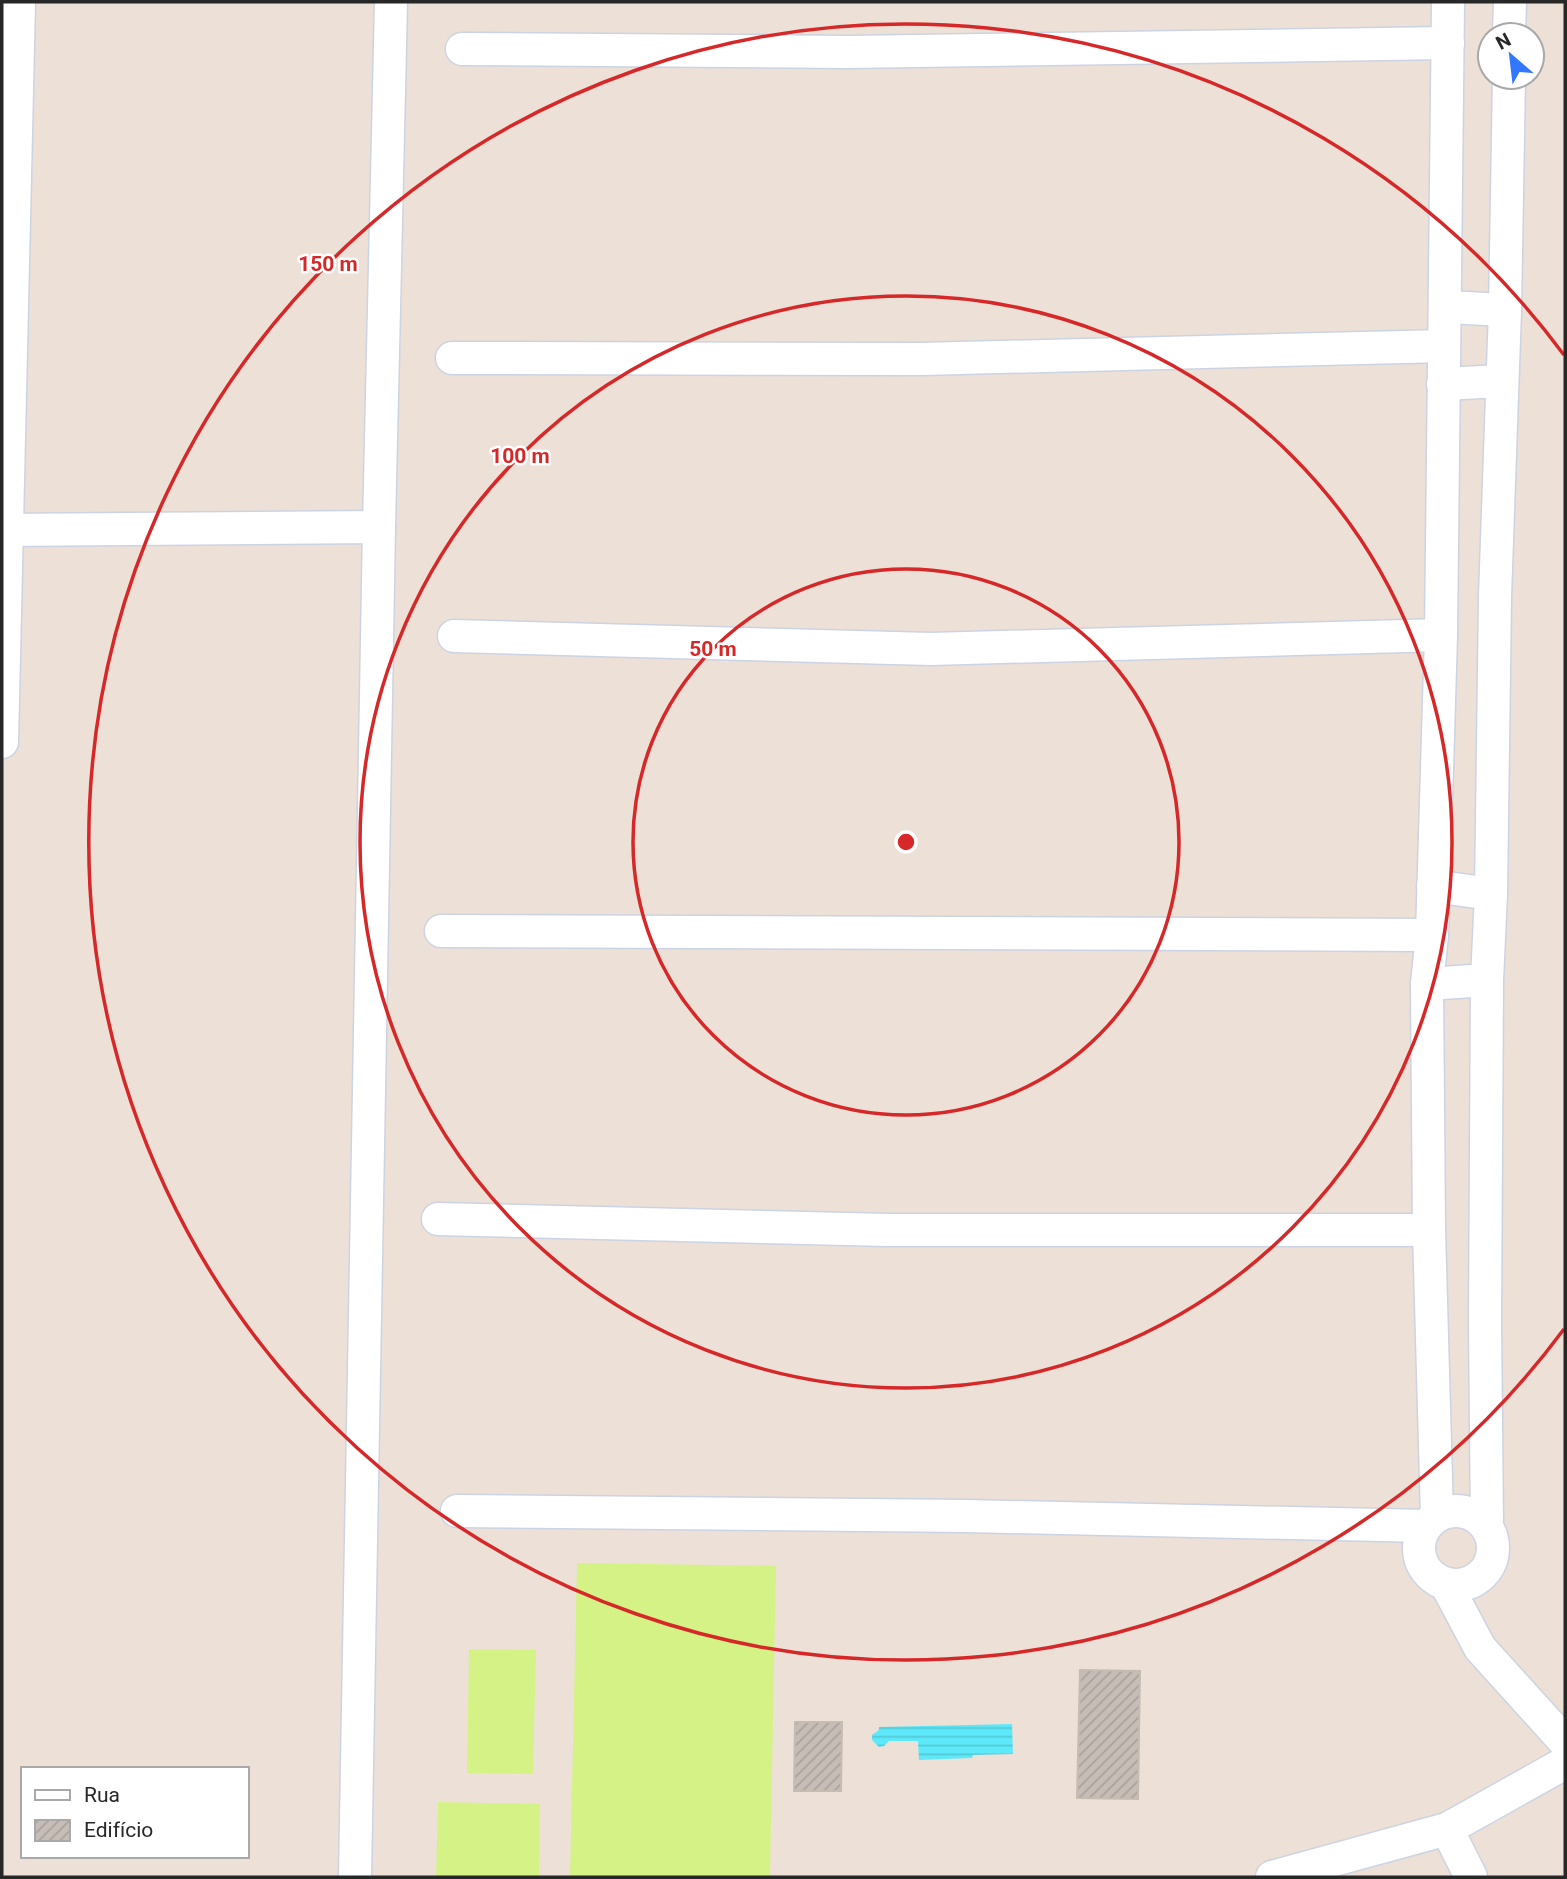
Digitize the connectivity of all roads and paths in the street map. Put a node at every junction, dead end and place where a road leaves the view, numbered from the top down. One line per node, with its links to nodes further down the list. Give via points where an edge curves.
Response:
1 (19, 2): 16 (street)
2 (391, 2): 15 (street)
3 (1448, 2): 6 (street)
4 (1510, 2): 5 (street)
5 (1509, 21)
6 (1448, 43): 7 (street, via 848,52); 9 (street)
7 (461, 49)
8 (1509, 91): 10 (street)
9 (1447, 307): 10 (street); 11 (street)
10 (1505, 310): 13 (street)
11 (1444, 346): 12 (street, via 921,359); 14 (street)
12 (452, 358)
13 (1501, 381): 14 (street); 21 (street)
14 (1443, 384): 17 (street)
15 (379, 527): 16 (street); 35 (street)
16 (4, 530): 19 (street)
17 (1441, 635): 18 (street, via 931,649); 20 (street)
18 (454, 636)
19 (2, 742)
20 (1433, 886): 21 (street); 23 (street)
21 (1491, 894): 24 (street)
22 (441, 931): 23 (street)
23 (1432, 935): 25 (street)
24 (1487, 981): 25 (street); 30 (street)
25 (1427, 984): 27 (street)
26 (438, 1219): 27 (street, via 889,1230)
27 (1429, 1230): 29 (street)
28 (457, 1511): 29 (street)
29 (1431, 1521): 30 (street, via 1450,1511 1464,1512); 31 (street, via 1419,1539 1419,1553 1423,1567)
30 (1487, 1528): 31 (street, via 1492,1556 1486,1570 1461,1585)
31 (1446, 1584): 32 (street, via 1480,1648)
32 (1565, 1742)
33 (1565, 1763): 34 (street)
34 (1447, 1829): 36 (street); 37 (street)
35 (355, 1877)
36 (1272, 1877)
37 (1471, 1877)

